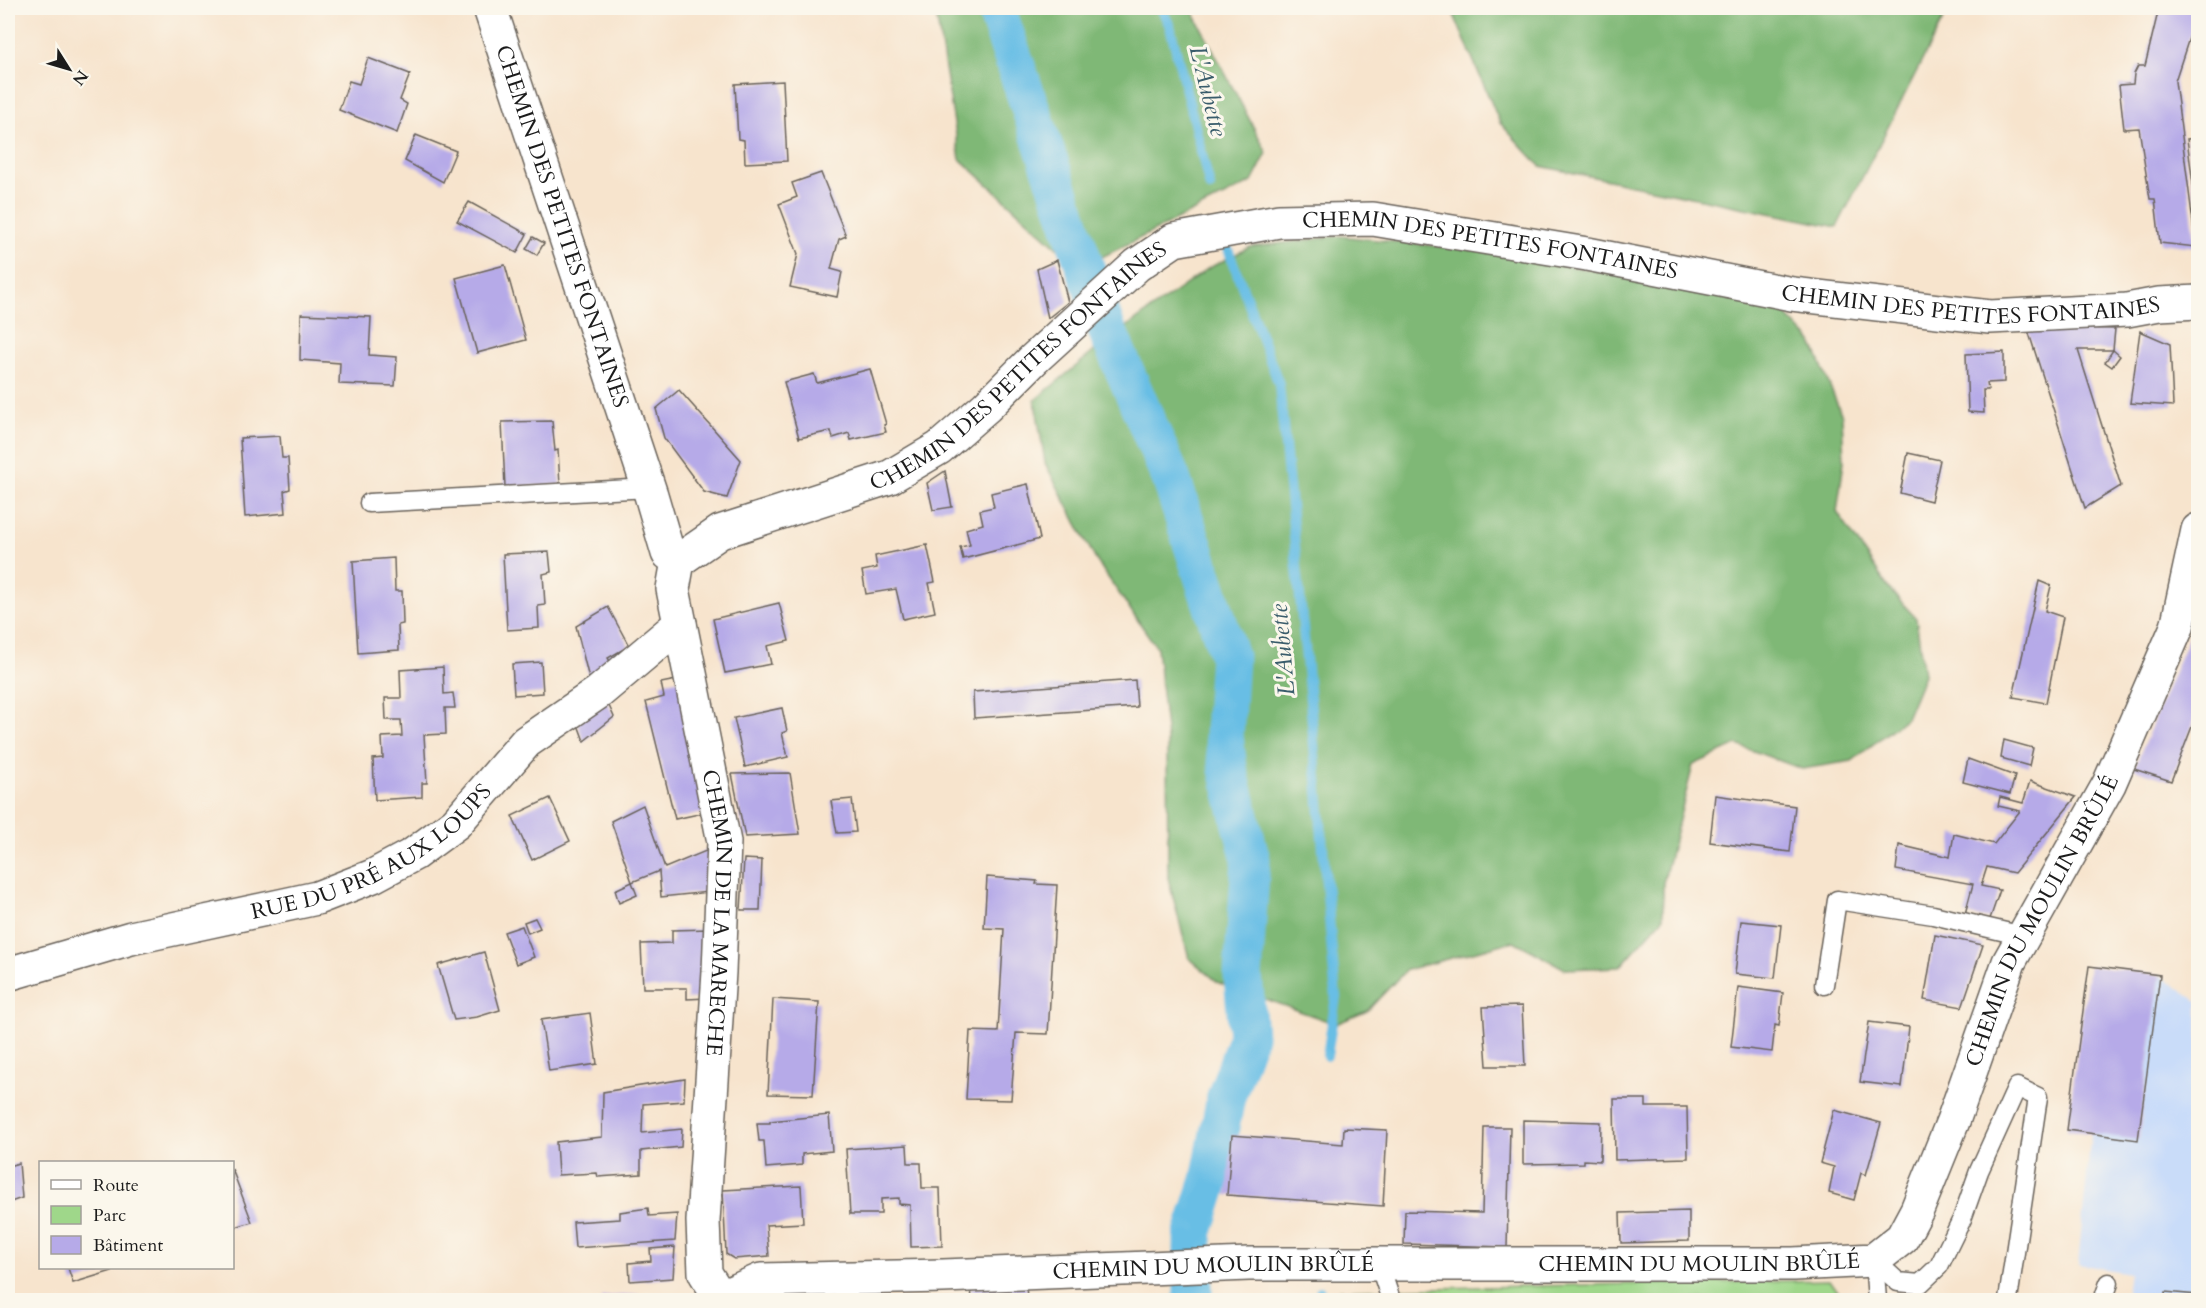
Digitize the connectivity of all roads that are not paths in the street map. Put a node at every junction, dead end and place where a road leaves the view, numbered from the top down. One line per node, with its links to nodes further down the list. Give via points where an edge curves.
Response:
1 (490, 8): 3 (street, CHEMIN DES PETITES FONTAINES)
2 (2199, 302): 6 (street, CHEMIN DES PETITES FONTAINES, via 1989,317 1792,294 1587,254 1373,219 1279,221 1173,240 1137,265 939,448 890,477 720,532)
3 (649, 488): 4 (lane); 6 (street, CHEMIN DES PETITES FONTAINES, via 668,554)
4 (369, 503)
5 (2199, 530): 8 (street, CHEMIN DU MOULIN BRÛLÉ, via 2177,627 2109,783)
6 (678, 561): 7 (street, CHEMIN DE LA MARECHE, via 673,588)
7 (680, 624): 9 (street, RUE DU PRÉ AUX LOUPS, via 599,692 526,742 456,823 414,854 374,876 317,898 131,938); 15 (street, CHEMIN DE LA MARECHE, via 724,842 703,1221 705,1273)
8 (2023, 936): 10 (lane, via 1933,915 1837,900); 11 (street, CHEMIN DU MOULIN BRÛLÉ, via 2009,962 1917,1210 1902,1238)
9 (8, 974)
10 (1824, 985)
11 (1874, 1260): 12 (street, CHEMIN DU MOULIN BRÛLÉ); 17 (lane); 18 (lane, via 1898,1282 1920,1284 1939,1266 2017,1088 2038,1096)
12 (1379, 1263): 14 (street, CHEMIN DU MOULIN BRÛLÉ, via 1249,1264); 16 (lane)
13 (2109, 1283): 19 (lane)
14 (943, 1288): 15 (street, CHEMIN DU MOULIN BRÛLÉ, via 761,1280)
15 (722, 1299)
16 (1391, 1300)
17 (1877, 1300)
18 (2008, 1300)
19 (2103, 1300)

